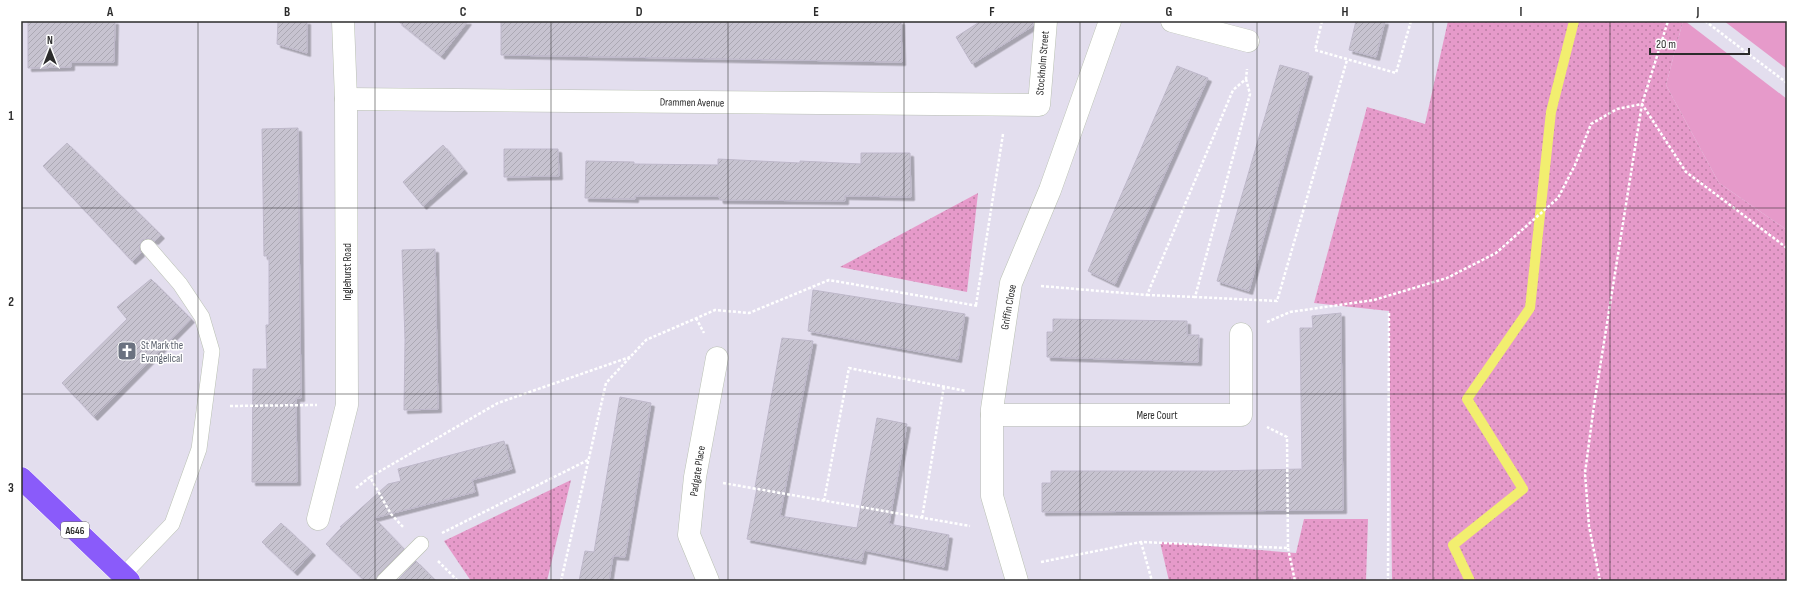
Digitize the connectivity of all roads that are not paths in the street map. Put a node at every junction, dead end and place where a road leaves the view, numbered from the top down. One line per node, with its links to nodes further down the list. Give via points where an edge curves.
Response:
1 (343, 21): 6 (street, Inglehurst Road)
2 (1046, 21): 7 (street, Stockholm Street)
3 (1110, 21): 11 (street, Griffin Close, via 1050,190 1011,283)
4 (1172, 21): 5 (street)
5 (1248, 41)
6 (346, 99): 7 (street, Drammen Avenue); 13 (street, Inglehurst Road, via 348,405)
7 (1039, 105)
8 (148, 247): 16 (lane, via 180,284 202,317 212,351 200,449 172,524)
9 (1240, 334): 11 (street, Mere Court, via 1240,415)
10 (717, 358): 18 (street, Padgate Place, via 695,477 688,535)
11 (993, 405): 15 (street, Griffin Close, via 992,496)
12 (21, 478): 16 (highway, A646)
13 (318, 519)
14 (420, 544): 17 (lane)
15 (1016, 575)
16 (126, 578)
17 (384, 581)
18 (708, 581)

